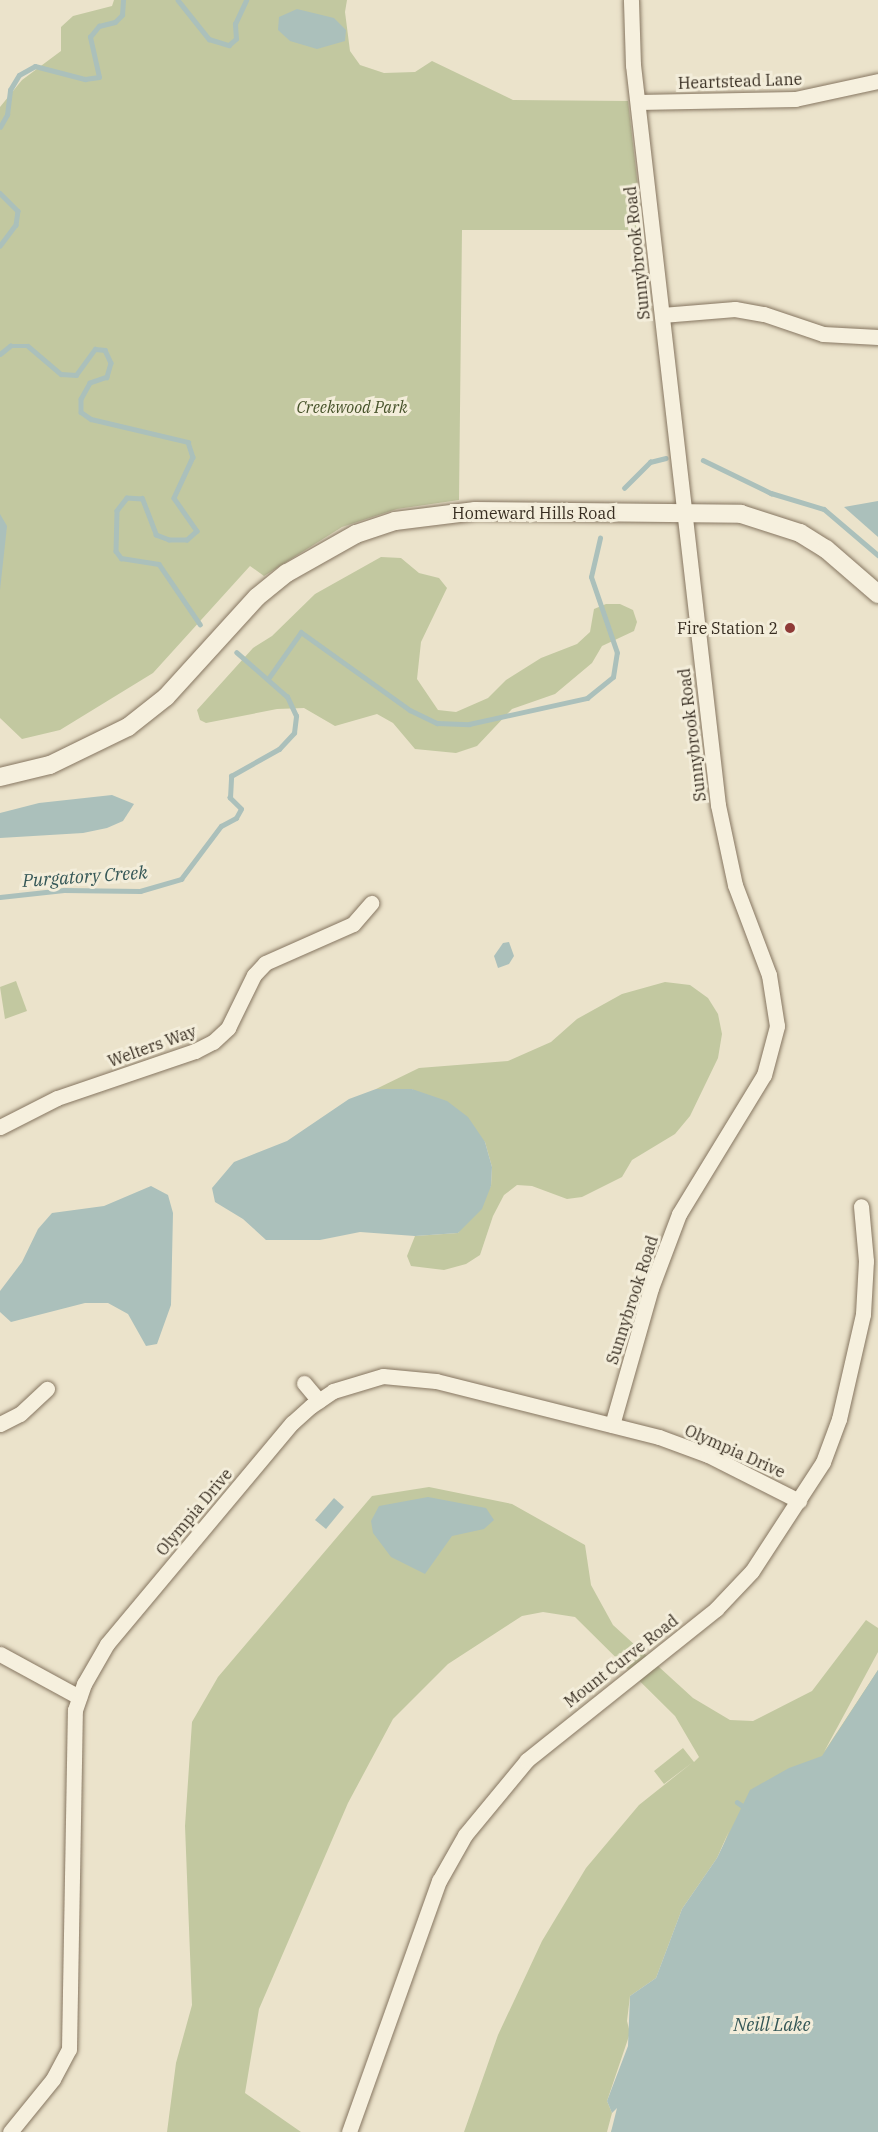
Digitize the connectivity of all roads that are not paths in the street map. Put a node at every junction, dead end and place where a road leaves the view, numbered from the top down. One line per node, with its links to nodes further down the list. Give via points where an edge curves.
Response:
1 (631, 0): 3 (street, Sunnybrook Road)
2 (878, 81): 3 (street, Heartstead Lane, via 795,99)
3 (638, 102): 4 (street, Sunnybrook Road)
4 (662, 315): 5 (street, via 735,309 764,314 823,334); 6 (street, Sunnybrook Road)
5 (878, 338)
6 (685, 513): 7 (street, Homeward Hills Road, via 741,514 800,533 826,549); 8 (street, Homeward Hills Road, via 475,511 395,521 356,534 287,573 257,597 166,697 128,727 50,765); 16 (street, Sunnybrook Road, via 724,846 769,975 777,1026 764,1075 679,1214 651,1288)
7 (878, 594)
8 (0, 777)
9 (371, 903): 10 (street, Welters Way, via 353,924 265,963 254,975 228,1028 213,1042 57,1098)
10 (0, 1127)
11 (861, 1206): 17 (street, Mount Curve Road, via 864,1293 852,1369 823,1462)
12 (304, 1383): 14 (street)
13 (47, 1389): 15 (street, via 20,1414)
14 (319, 1401): 16 (street, Olympia Drive, via 358,1382 383,1376 410,1376); 19 (street, Olympia Drive, via 292,1424 107,1644)
15 (0, 1424)
16 (612, 1425): 17 (street, Olympia Drive, via 708,1455)
17 (799, 1501): 21 (street, Mount Curve Road, via 752,1570 716,1609 527,1760 465,1835 439,1881)
18 (0, 1654): 19 (street)
19 (79, 1697): 20 (street, Olympia Drive, via 75,1710 69,2049 53,2079)
20 (10, 2132)
21 (349, 2132)

